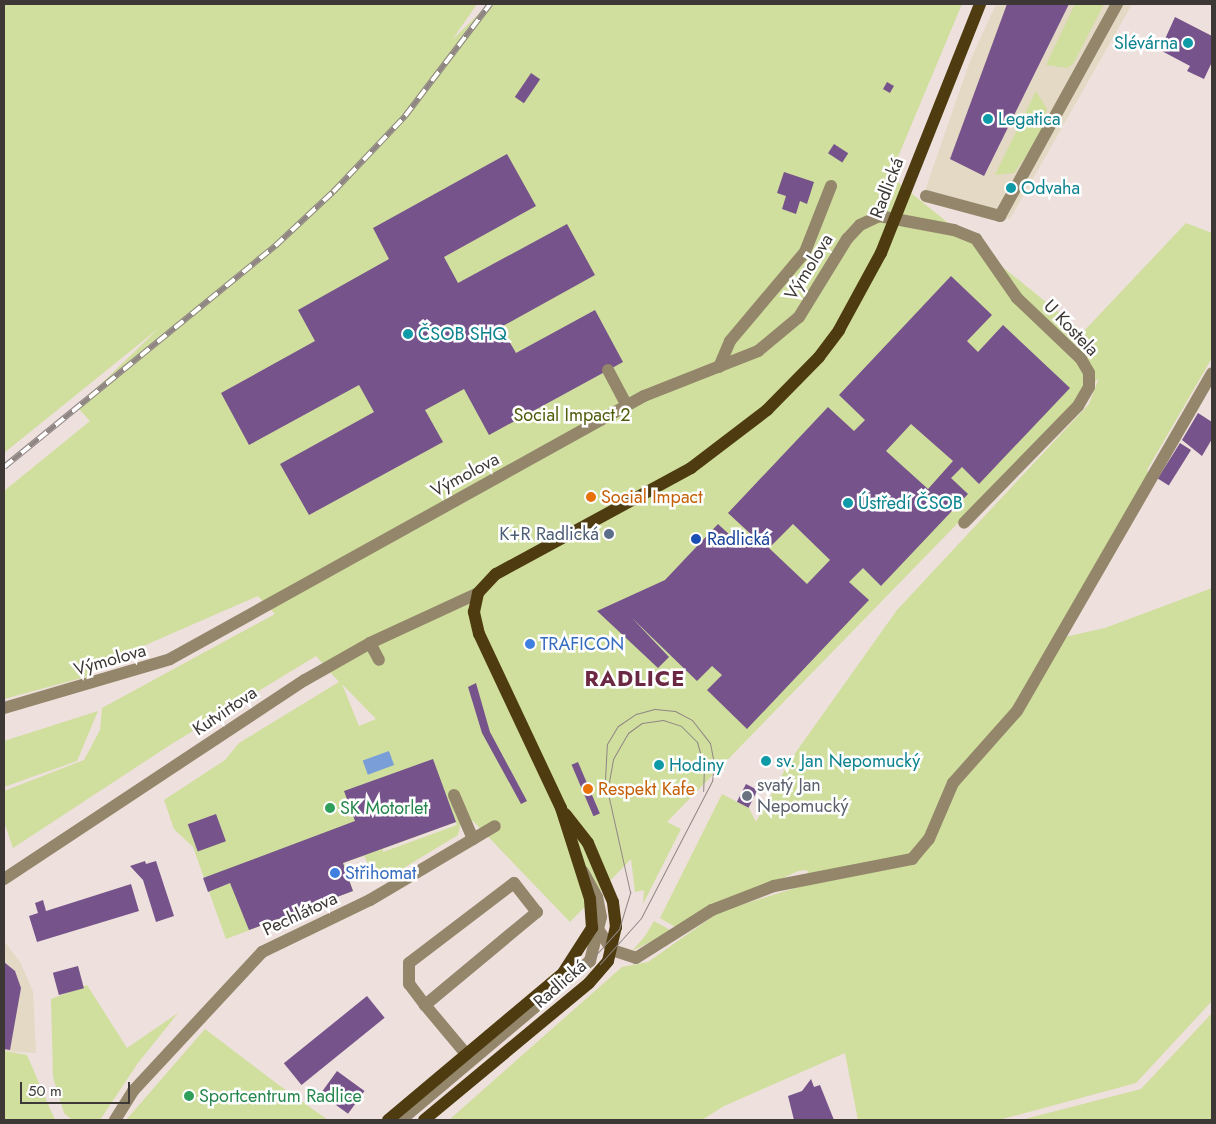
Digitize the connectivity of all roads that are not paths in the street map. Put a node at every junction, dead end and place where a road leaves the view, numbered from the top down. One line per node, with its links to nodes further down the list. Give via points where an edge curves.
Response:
1 (980, 4): 5 (main road, Radlická)
2 (1117, 4): 4 (street, via 1000,216)
3 (831, 186): 6 (street, via 805,252 730,341)
4 (926, 196)
5 (896, 216): 6 (street, Výmolova, via 879,216 860,224 816,293 782,335 758,351); 10 (street, U Kostela, via 976,240 1018,298 1081,359 1089,373 1088,388 1078,406); 11 (main road, Radlická, via 839,330 767,410 691,468 496,574)
6 (719, 367): 9 (street, Výmolova)
7 (608, 370): 9 (street)
8 (1212, 373): 21 (street, via 1017,711 953,783 929,839 912,859 774,886 712,910 643,956 629,958)
9 (627, 405): 14 (street, Výmolova, via 170,660)
10 (964, 523)
11 (478, 593): 12 (street, Kutvirtova); 16 (main road, Radlická, via 474,612 479,634)
12 (370, 644): 13 (street); 20 (street, Kutvirtova, via 253,713)
13 (379, 660)
14 (4, 708)
15 (454, 795): 18 (street)
16 (561, 808): 19 (main road, Radlická); 21 (main road, Radlická, via 588,843 612,897)
17 (495, 826): 18 (street, Pechlátova)
18 (473, 838): 25 (street, Pechlátova, via 370,900 262,952 133,1091)
19 (580, 866): 21 (street, via 597,897 600,932); 22 (main road, Radlická, via 593,923 588,939)
20 (4, 879)
21 (608, 947): 22 (street); 27 (street); 28 (street, via 600,964); 29 (main road, Radlická, via 589,983)
22 (563, 973): 24 (main road, Radlická)
23 (424, 1005): 23 (street, via 537,912 514,883 409,963 409,984); 24 (street)
24 (467, 1055): 26 (main road, Radlická)
25 (115, 1120)
26 (388, 1120)
27 (401, 1120)
28 (412, 1120)
29 (424, 1120)

